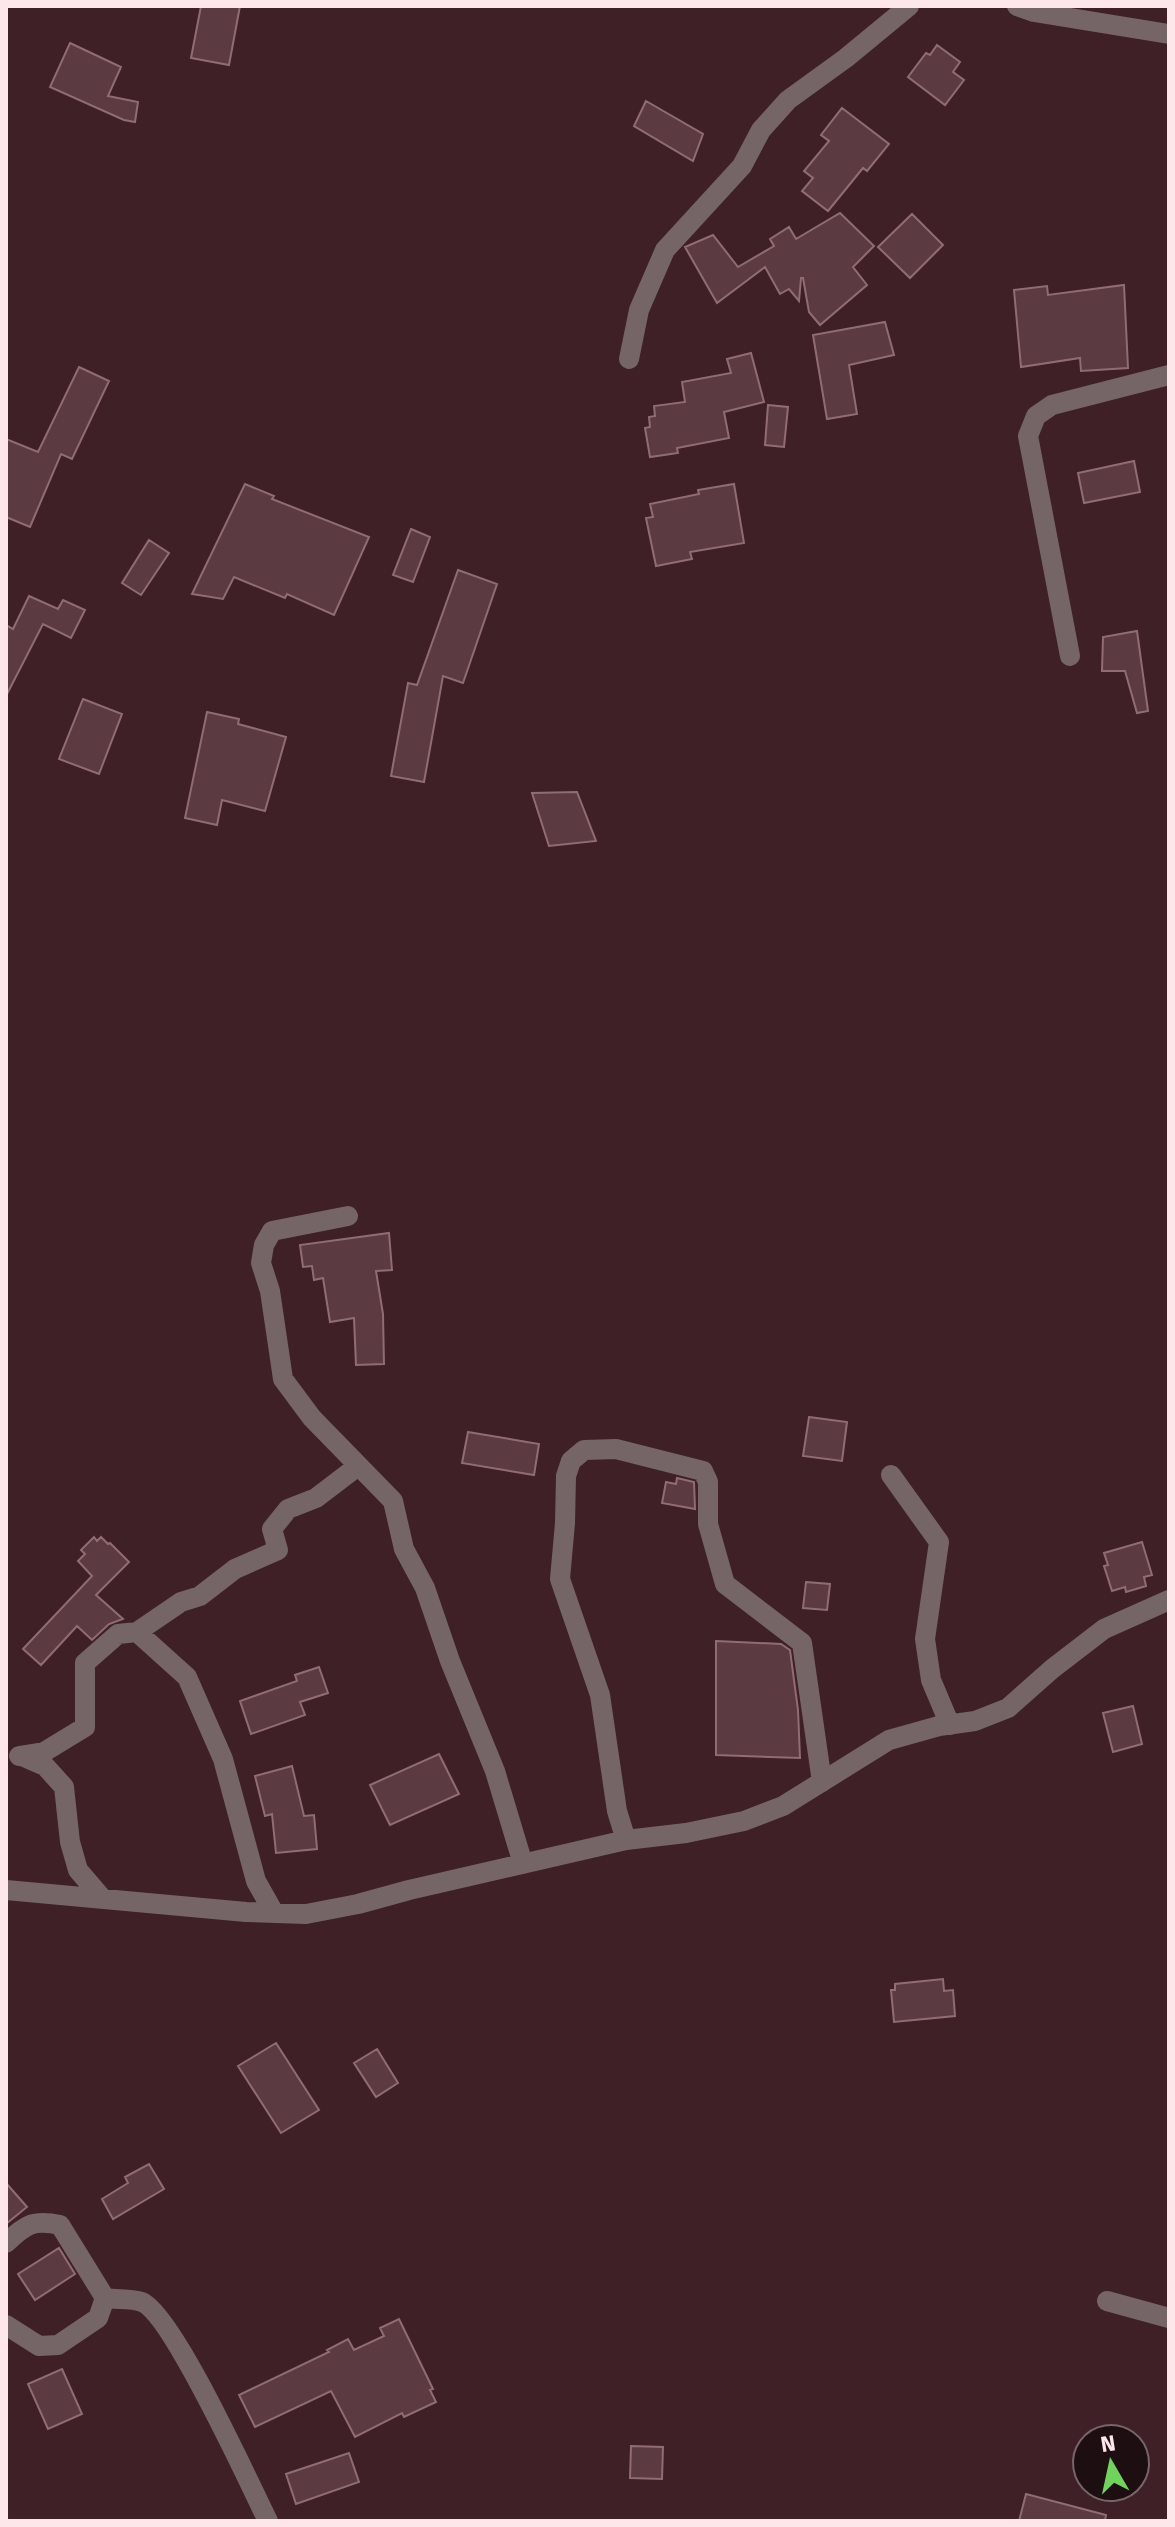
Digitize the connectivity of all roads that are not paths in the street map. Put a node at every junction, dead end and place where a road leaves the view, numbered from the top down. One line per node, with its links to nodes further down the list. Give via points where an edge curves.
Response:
1 (909, 6): 4 (street, via 788,100 761,130 742,166 665,250 639,310)
2 (1017, 6): 3 (street)
3 (1169, 34)
4 (629, 359)
5 (1169, 375): 6 (street, via 1052,405 1036,416 1028,436)
6 (1070, 656)
7 (348, 1216): 8 (street, via 272,1231 261,1263 283,1379)
8 (358, 1466): 11 (street, via 316,1498 288,1509 272,1529 278,1550 235,1569); 16 (street, via 393,1501 404,1549 425,1588 495,1771)
9 (891, 1475): 12 (street, via 939,1542 925,1639 931,1680)
10 (1169, 1600): 12 (street, via 1104,1629 1008,1708)
11 (137, 1632): 13 (street, via 118,1634 85,1663 85,1727 44,1752); 19 (street, via 187,1677 223,1759 256,1881)
12 (950, 1725): 14 (street, via 889,1740)
13 (12, 1757): 18 (street, via 45,1766 64,1787 78,1870)
14 (822, 1782): 15 (street, via 783,1806 744,1821); 15 (street, via 802,1643 725,1584 708,1524 703,1471 616,1449 584,1450 571,1461 566,1476 560,1579 600,1695)
15 (626, 1840): 16 (street)
16 (523, 1864): 19 (street, via 358,1904 306,1914)
17 (6, 1890): 18 (street)
18 (102, 1898): 19 (street)
19 (274, 1913)
20 (6, 2243): 21 (street, via 22,2227 42,2221 60,2225)
21 (105, 2298): 24 (street, via 98,2318 58,2345 39,2346); 25 (street, via 141,2302 159,2315 198,2380)
22 (1107, 2301): 23 (street)
23 (1169, 2318)
24 (6, 2325)
25 (268, 2521)

